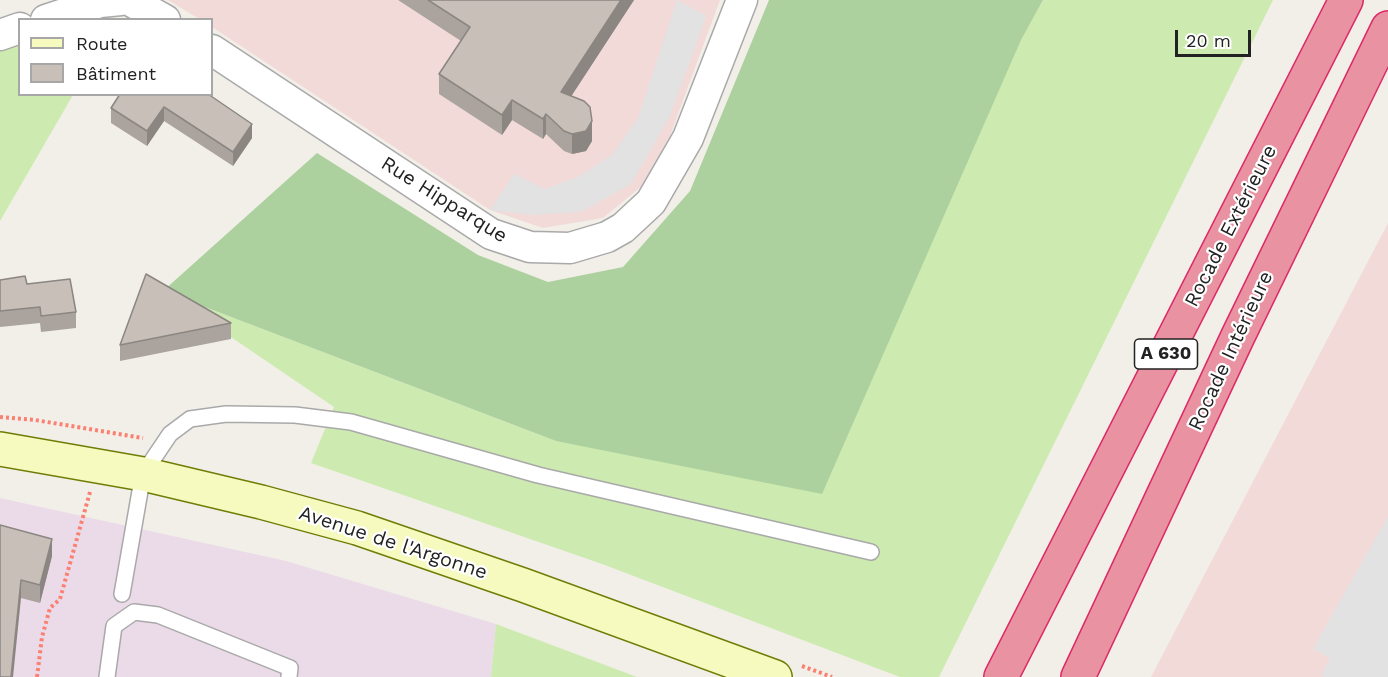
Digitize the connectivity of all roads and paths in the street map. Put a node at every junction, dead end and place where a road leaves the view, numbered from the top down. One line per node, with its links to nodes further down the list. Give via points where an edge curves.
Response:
1 (121, 0): 6 (street, via 100,2)
2 (129, 0): 7 (street)
3 (742, 0): 12 (street, Rue Hipparque, via 688,138 651,202 623,228 570,248 530,247 491,234)
4 (1334, 0): 10 (highway)
5 (1346, 0): 10 (highway, Rocade Extérieure / A 630)
6 (52, 18)
7 (161, 18)
8 (1388, 28): 25 (highway, Rocade Intérieure / A 630)
9 (18, 29): 11 (street)
10 (1331, 32): 24 (highway, Rocade Extérieure / A 630)
11 (0, 35)
12 (213, 51)
13 (0, 417): 14 (path)
14 (135, 436)
15 (0, 449): 16 (main road, Avenue de l'Argonne)
16 (95, 465): 17 (main road, Avenue de l'Argonne); 20 (path, via 85,518 60,599 50,608 42,637)
17 (143, 474): 18 (lane, via 170,434 190,419 226,414 295,415 351,422 538,475); 19 (lane); 23 (main road, Avenue de l'Argonne, via 357,528)
18 (871, 552)
19 (122, 594)
20 (38, 677)
21 (107, 677): 22 (lane, via 114,626 134,612 158,615 290,668)
22 (290, 677)
23 (775, 677)
24 (1001, 677)
25 (1078, 677)

